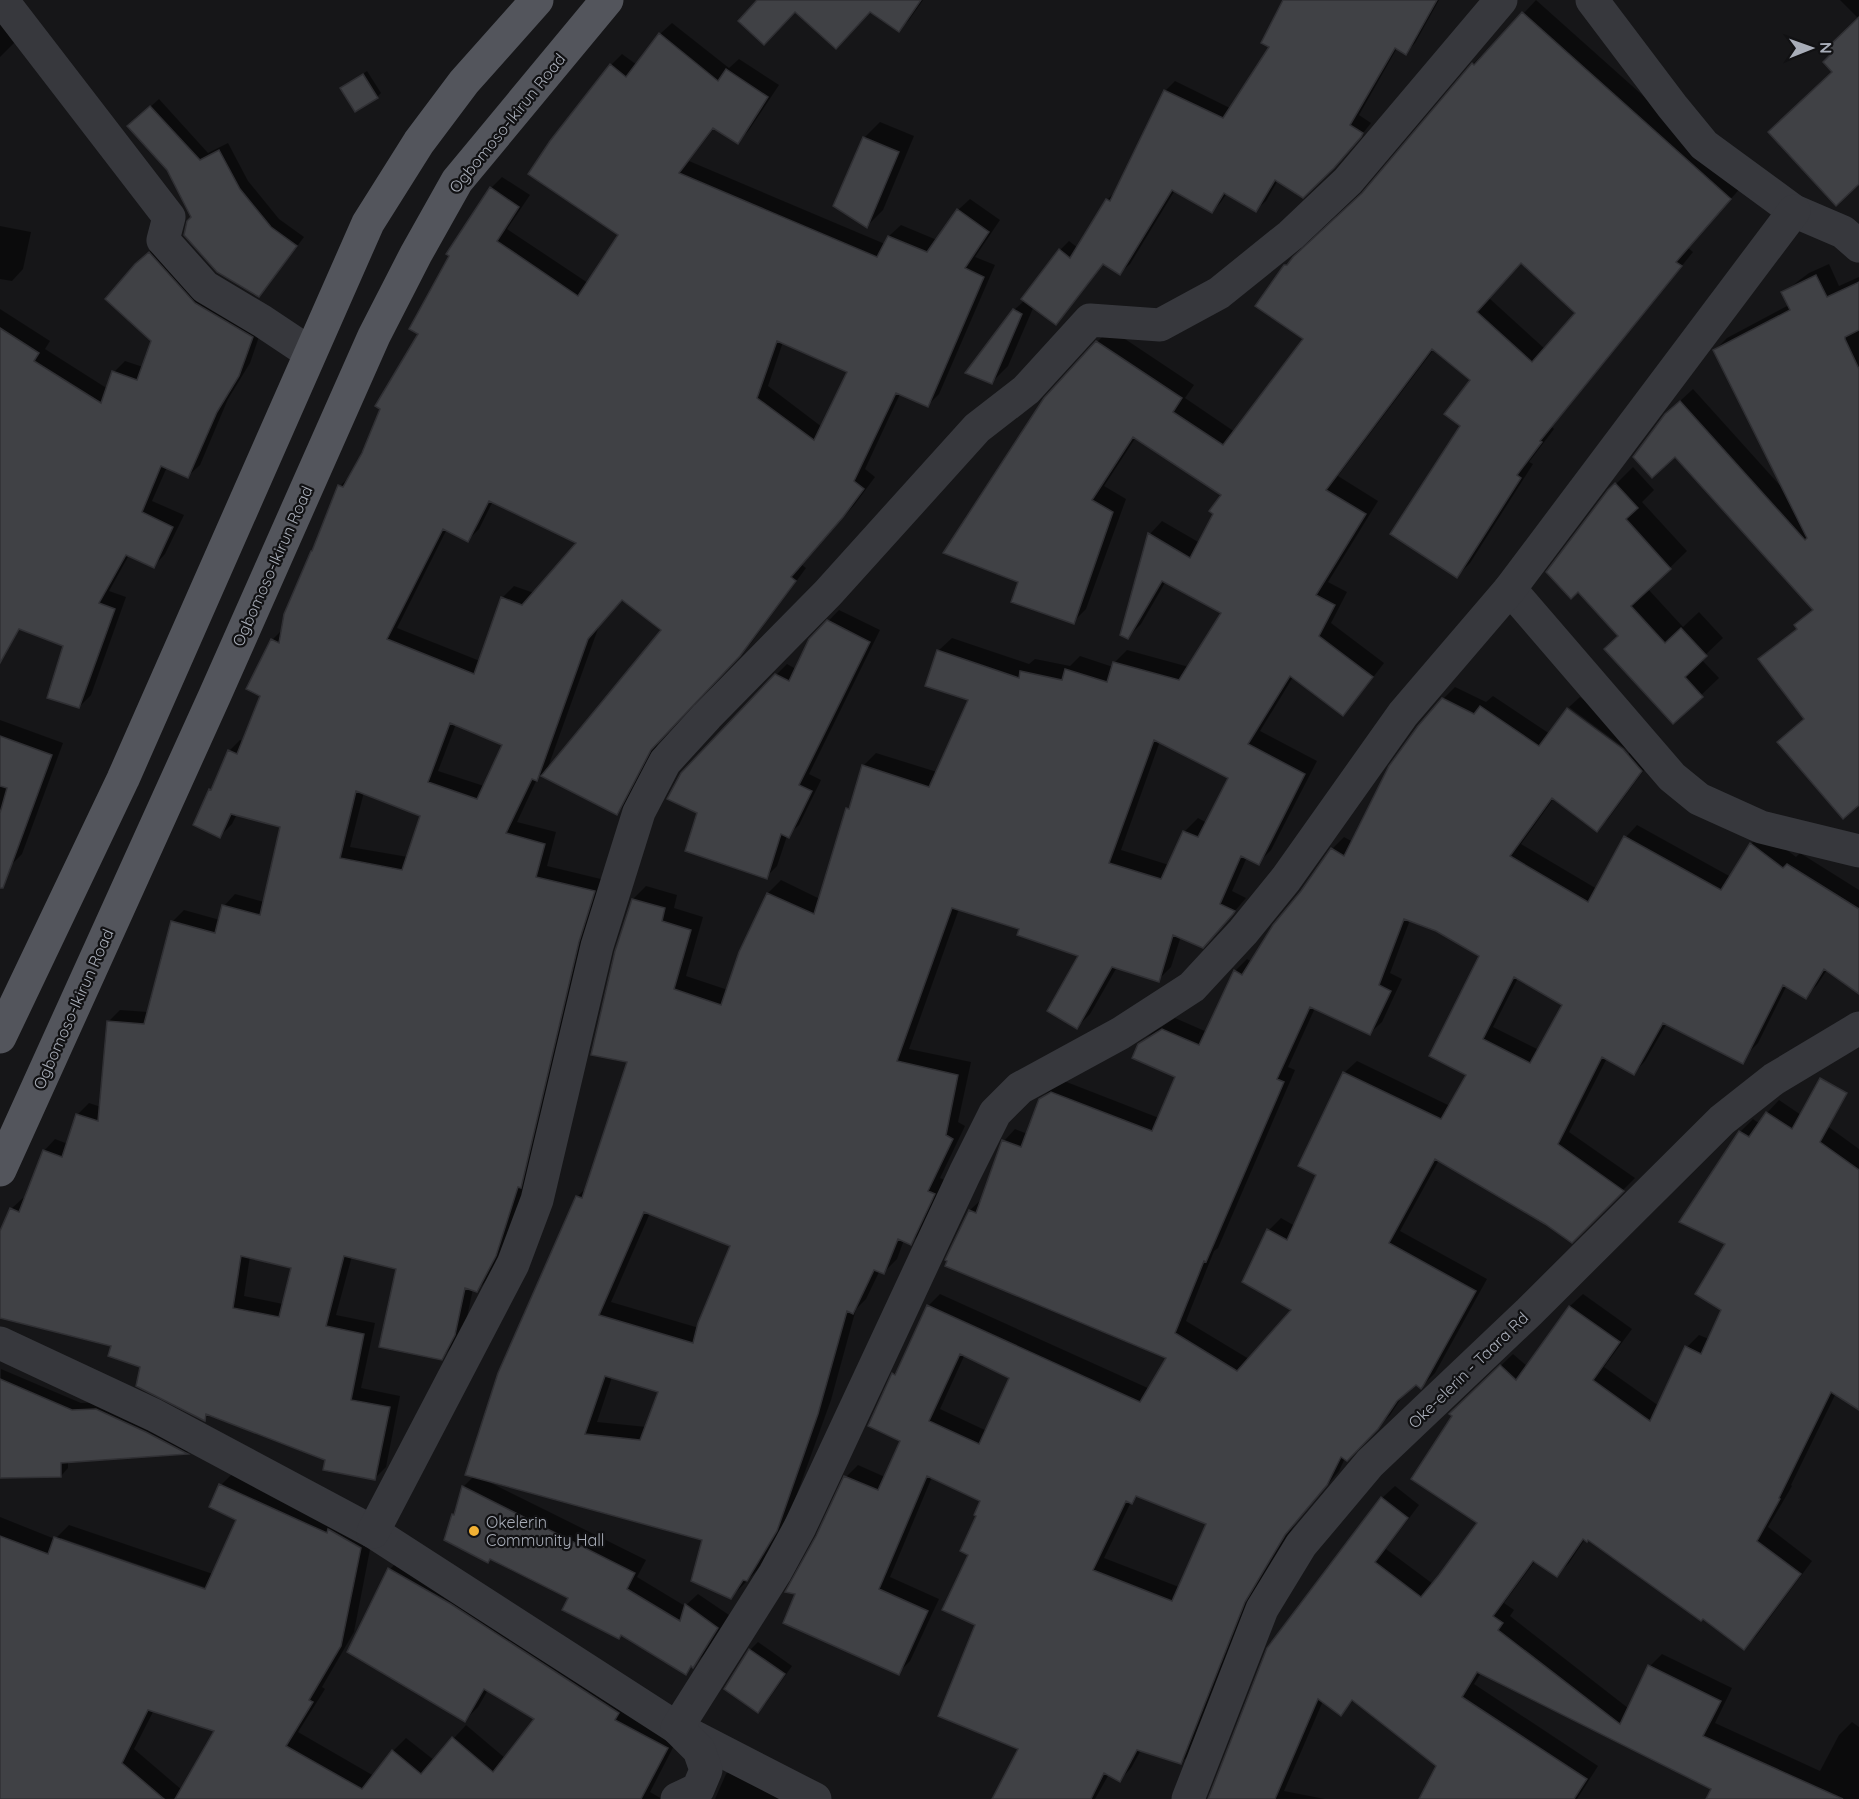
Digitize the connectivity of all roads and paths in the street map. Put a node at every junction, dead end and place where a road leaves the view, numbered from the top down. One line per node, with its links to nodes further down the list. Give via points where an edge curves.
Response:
1 (2, 0): 8 (street, via 169,217 163,240 179,259 205,287)
2 (537, 0): 8 (main road, via 464,82 419,142 368,223)
3 (607, 0): 13 (main road, Ogbomoso-Ikirun Road, via 457,180 416,254 374,336)
4 (1501, 0): 15 (street, via 1348,181 1291,235 1219,293 1161,325 1090,320 1026,390 977,428 828,593 665,762 639,812 597,946 537,1200 513,1264)
5 (1592, 0): 6 (street, via 1704,145)
6 (1794, 211): 7 (street); 9 (street)
7 (1854, 232)
8 (310, 353): 12 (main road, via 123,779)
9 (1510, 589): 10 (street, via 1672,777 1700,799 1761,828); 16 (street, via 1403,714 1286,879 1192,987 1121,1033 1020,1088 995,1113 800,1527)
10 (1859, 851)
11 (1859, 1028): 19 (street, Oke-elerin - Taara Rd, via 1774,1078 1722,1120 1370,1463 1301,1545 1262,1609)
12 (0, 1037)
13 (0, 1170)
14 (0, 1342): 15 (street, via 154,1415)
15 (374, 1532): 16 (street)
16 (677, 1728): 17 (street, via 699,1750 706,1770 698,1789); 18 (street)
17 (677, 1799)
18 (815, 1799)
19 (1188, 1799)

